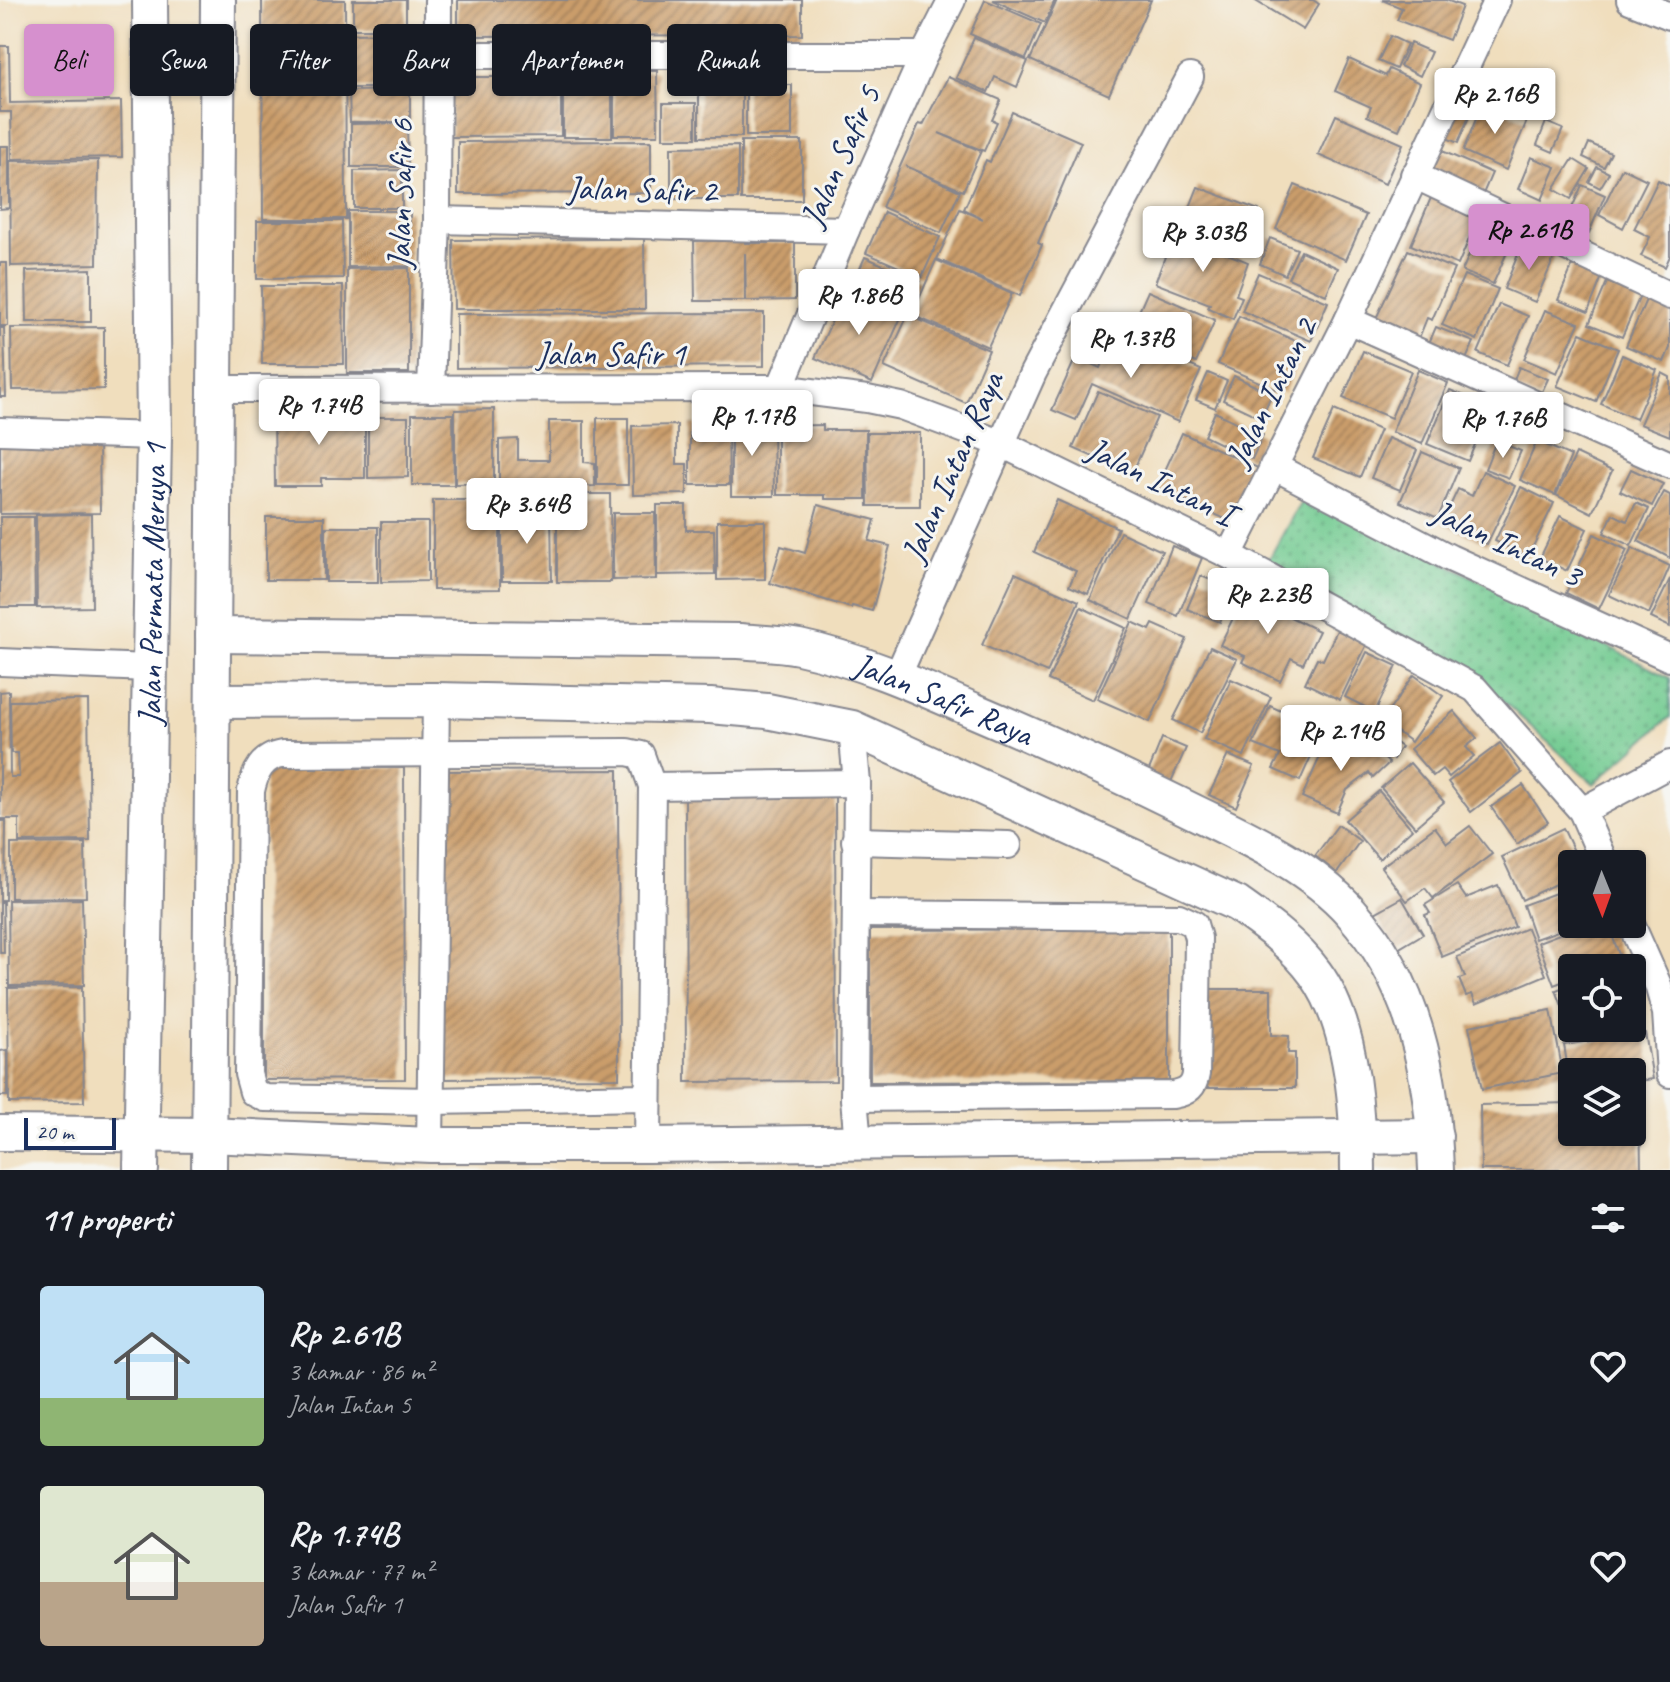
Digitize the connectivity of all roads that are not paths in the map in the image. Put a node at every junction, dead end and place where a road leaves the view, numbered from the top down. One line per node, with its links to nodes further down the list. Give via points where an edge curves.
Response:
1 (150, 0): 22 (street, Jalan Permata Meruya 1)
2 (218, 0): 19 (street, Jalan Permata Meruya 1)
3 (438, 0): 8 (street, Jalan Safir 6)
4 (952, 0): 10 (street, Jalan Safir 5)
5 (1497, 0): 13 (street, Jalan Intan 2)
6 (1630, 0): 7 (street)
7 (1670, 16)
8 (438, 24)
9 (476, 55): 10 (street)
10 (924, 55): 15 (street, Jalan Safir 5)
11 (1190, 77): 23 (street, Jalan Intan Raya)
12 (437, 96): 14 (street, Jalan Safir 6)
13 (1414, 175): 16 (street); 17 (street, Jalan Intan 2)
14 (437, 220): 15 (street, Jalan Safir 2); 20 (street, Jalan Safir 6)
15 (846, 230): 18 (street, Jalan Safir 5)
16 (1670, 296)
17 (1348, 320): 24 (street); 25 (street, Jalan Intan 2)
18 (780, 388): 20 (street, Jalan Safir 1); 23 (street, Jalan Safir 1, via 901,406)
19 (215, 389): 20 (street, Jalan Safir 1); 27 (street, Jalan Permata Meruya 1)
20 (431, 389)
21 (0, 431): 22 (street)
22 (154, 436): 30 (street, Jalan Permata Meruya 1)
23 (1000, 443): 26 (street, Jalan Intan I); 31 (street, Jalan Intan Raya)
24 (1670, 465)
25 (1273, 466): 26 (street, Jalan Intan 2); 28 (street, Jalan Intan 3, via 1450,558)
26 (1229, 555): 39 (street, Jalan Intan I, via 1475,689)
27 (213, 635): 31 (street, Jalan Safir Raya, via 739,641 799,647); 33 (street, Jalan Permata Meruya 1)
28 (1670, 658)
29 (0, 662): 30 (street)
30 (149, 668): 50 (street, Jalan Permata Meruya 1)
31 (897, 677): 52 (street, Jalan Safir Raya, via 1099,764 1279,855 1318,881 1369,936 1403,995 1422,1048)
32 (436, 700): 33 (street, Jalan Safir Raya); 34 (street, Jalan Safir Raya, via 710,706); 35 (street)
33 (213, 701): 51 (street, Jalan Permata Meruya 1)
34 (852, 728): 37 (street); 56 (street, Jalan Safir Raya, via 1237,904 1275,931 1317,975 1331,1000 1343,1036)
35 (436, 753): 38 (street, via 627,752 641,755); 48 (street); 48 (street, via 282,754 265,760 251,791 248,1074 253,1092 265,1098)
36 (1670, 764): 39 (street)
37 (857, 783): 38 (street); 40 (street)
38 (652, 786): 46 (street)
39 (1582, 811): 42 (street, Jalan Intan I)
40 (855, 841): 41 (street); 43 (street)
41 (1008, 845)
42 (1599, 850)
43 (857, 914): 47 (street); 47 (street, via 1179,917 1194,924 1196,1074 1185,1092 1173,1095)
44 (1637, 938): 45 (street, via 1666,1013)
45 (1670, 1074)
46 (646, 1097): 48 (street); 55 (street)
47 (854, 1098): 53 (street)
48 (432, 1101): 54 (street)
49 (0, 1133): 50 (street)
50 (140, 1134): 51 (street); 57 (street, Jalan Permata Meruya 1)
51 (208, 1135): 54 (street); 58 (street, Jalan Permata Meruya 1)
52 (1435, 1136): 56 (street); 59 (street, Jalan Safir Raya)
53 (858, 1143): 55 (street); 56 (street)
54 (430, 1145): 55 (street)
55 (648, 1145)
56 (1358, 1153)
57 (141, 1170)
58 (209, 1170)
59 (1436, 1170)

